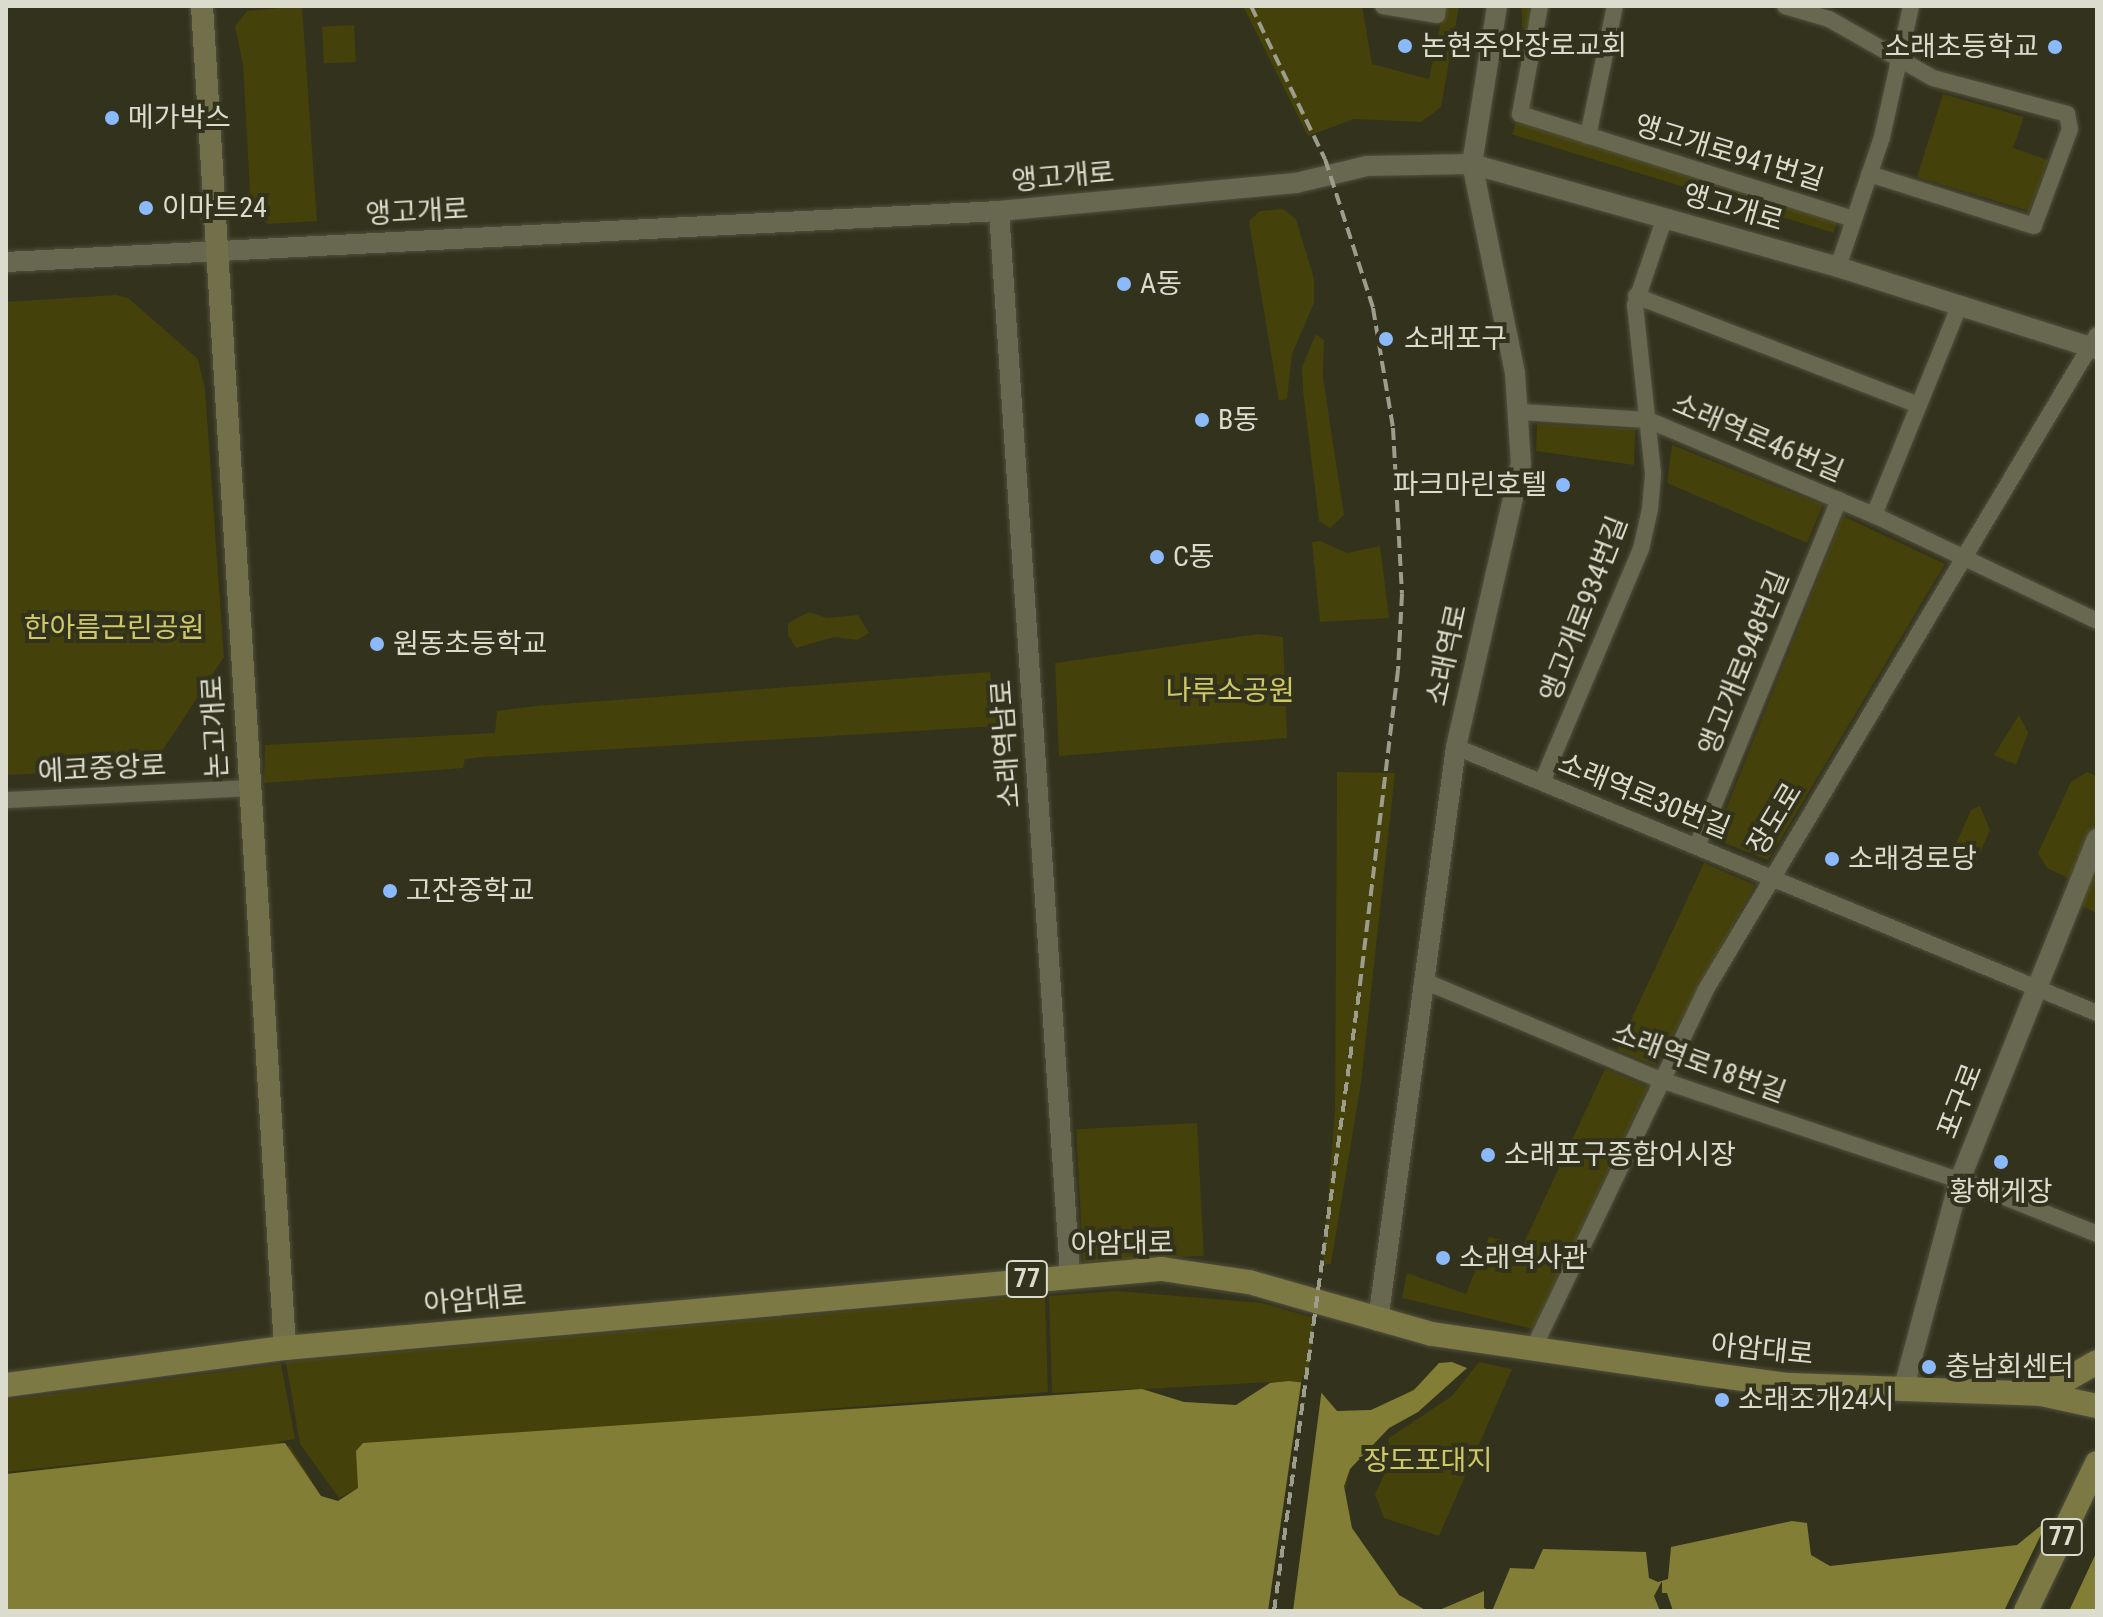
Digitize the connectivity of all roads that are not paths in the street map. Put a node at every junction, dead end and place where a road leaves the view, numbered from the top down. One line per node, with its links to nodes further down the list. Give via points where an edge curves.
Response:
1 (202, 6): 16 (main road, 논고개로)
2 (1383, 6): 3 (street, via 1437,15)
3 (1438, 6)
4 (1497, 6): 11 (street, 소래역로)
5 (1540, 6): 10 (street, 앵고개로941번길, via 1520,114)
6 (1615, 6): 10 (street)
7 (1785, 6): 9 (street, via 1829,19)
8 (1911, 6): 9 (street, 앵고개로941번길)
9 (1900, 62): 12 (street, 앵고개로941번길); 12 (street, via 1933,78 2067,114 2070,129 2034,226)
10 (1588, 136): 15 (street, 앵고개로941번길)
11 (1472, 164): 13 (street, 앵고개로, via 1367,166 1296,183); 14 (street, 앵고개로); 23 (street, 소래역로)
12 (1869, 174): 15 (street, 앵고개로941번길)
13 (999, 211): 16 (street, 앵고개로); 42 (street, 소래역남로)
14 (1665, 217): 18 (street, 앵고개로); 19 (street, 앵고개로934번길)
15 (1854, 219): 18 (street, 앵고개로941번길)
16 (218, 250): 17 (street, 앵고개로); 31 (main road, 논고개로)
17 (6, 262)
18 (1838, 267): 20 (street, 앵고개로)
19 (1636, 296): 22 (street); 24 (street, 앵고개로934번길)
20 (1960, 304): 21 (street, 앵고개로); 22 (street)
21 (2095, 344): 27 (street, 장도로)
22 (1919, 405): 26 (street)
23 (1521, 412): 24 (street, 소래역로46번길); 29 (street, 소래역로, via 1521,464)
24 (1648, 420): 25 (street, 소래역로46번길); 30 (street, 앵고개로934번길, via 1653,473 1641,549)
25 (1839, 500): 26 (street, 소래역로46번길); 34 (street, 앵고개로948번길)
26 (1874, 515): 27 (street, 소래역로46번길)
27 (1964, 555): 28 (street, 소래역로46번길); 35 (street, 장도로)
28 (2097, 621)
29 (1456, 747): 30 (street, 소래역로30번길); 36 (street, 소래역로)
30 (1542, 782): 34 (street, 소래역로30번길)
31 (249, 788): 32 (street, 에코중앙로); 44 (main road, 논고개로)
32 (6, 800)
33 (2097, 839): 37 (street, 포구로)
34 (1697, 846): 35 (street, 소래역로30번길)
35 (1771, 876): 37 (street, 소래역로30번길); 39 (street, 장도로)
36 (1424, 981): 39 (street, 소래역로18번길); 43 (street, 소래역로)
37 (2035, 985): 38 (street, 소래역로30번길); 40 (street, 포구로)
38 (2097, 1013)
39 (1661, 1080): 40 (street, 소래역로18번길); 45 (street, 장도로)
40 (1959, 1182): 41 (street, 소래역로18번길); 48 (street, 포구로)
41 (2097, 1234)
42 (1070, 1274): 43 (main road, 아암대로 / 77, via 1162,1269 1249,1282); 44 (main road, 아암대로 / 77)
43 (1378, 1321): 45 (main road, 아암대로 / 77)
44 (285, 1348): 47 (main road, 아암대로 / 77)
45 (1533, 1349): 48 (main road, 아암대로 / 77, via 1788,1385)
46 (2097, 1363): 49 (main road); 50 (main road)
47 (6, 1385)
48 (1903, 1391): 49 (main road, 아암대로 / 77)
49 (2041, 1394): 51 (main road, 아암대로 / 77)
50 (2097, 1398)
51 (2097, 1406)
52 (2097, 1463): 53 (main road, 77)
53 (2026, 1611)

